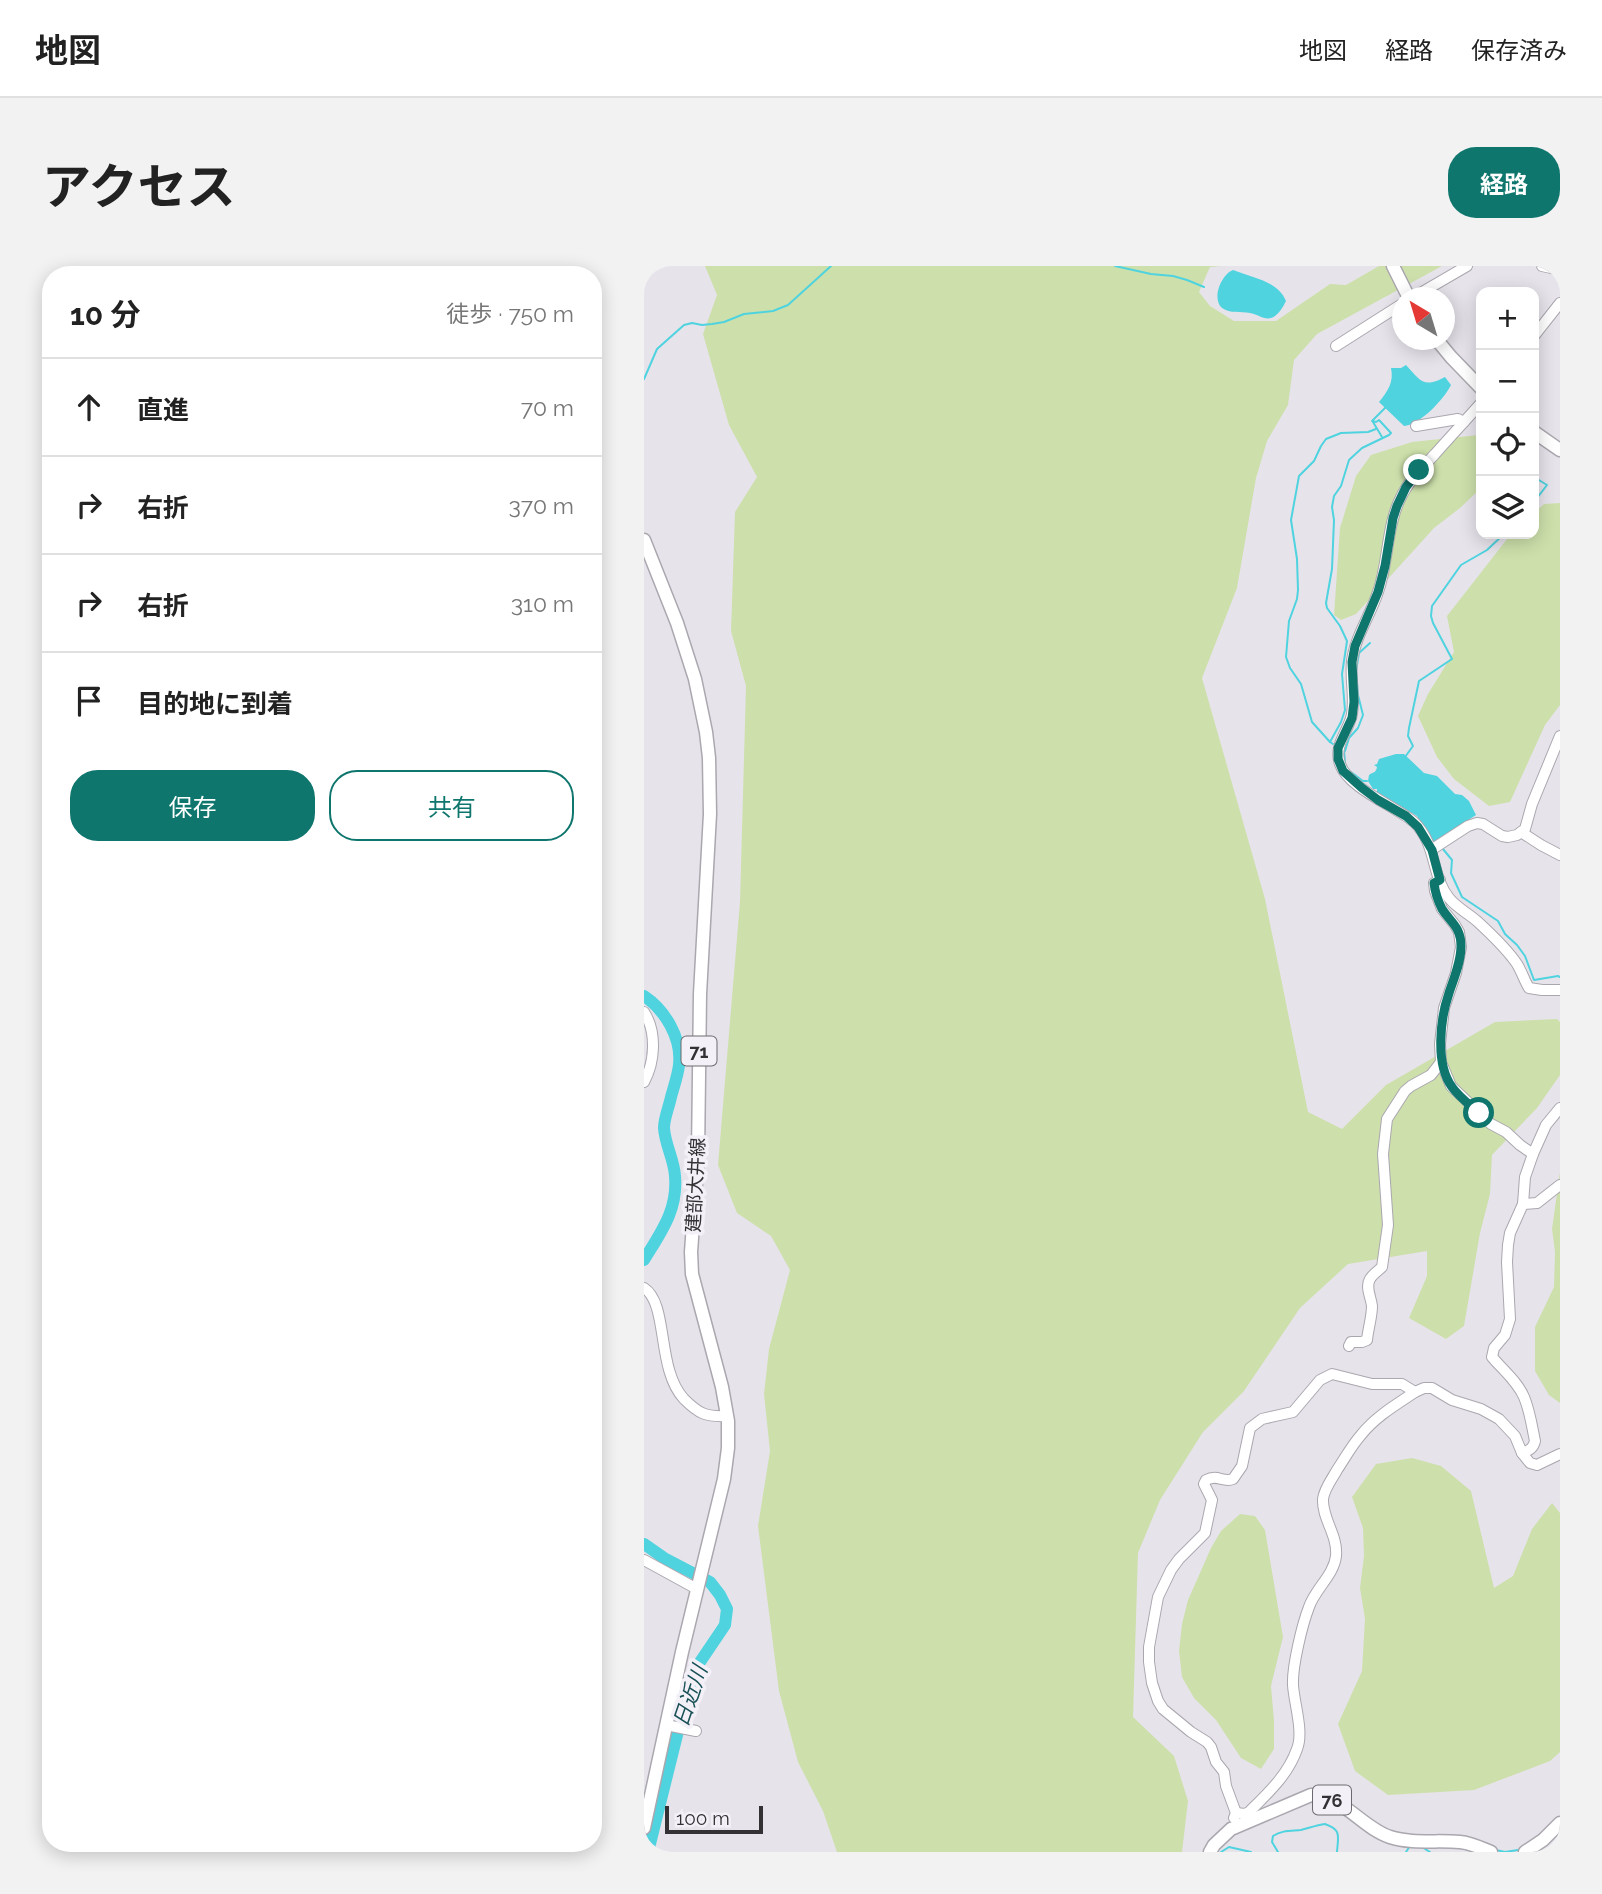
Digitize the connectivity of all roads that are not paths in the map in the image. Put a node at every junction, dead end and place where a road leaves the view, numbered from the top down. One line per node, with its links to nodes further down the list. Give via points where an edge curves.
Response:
1 (1393, 266): 5 (main road)
2 (1467, 266): 6 (street)
3 (1542, 266): 4 (street)
4 (1560, 270)
5 (1405, 287)
6 (1430, 287)
7 (1560, 303): 9 (street)
8 (1392, 310): 10 (street)
9 (1539, 330)
10 (1336, 346)
11 (1445, 350): 12 (main road)
12 (1476, 383)
13 (1476, 409): 14 (street)
14 (1464, 422): 15 (street); 21 (street, via 1412,479 1397,506 1378,592 1355,646 1352,718 1338,748 1343,771 1412,821)
15 (1416, 426)
16 (1539, 435): 17 (main road)
17 (1560, 450)
18 (644, 542): 35 (main road, 建部大井線 / 71, via 692,670 709,758 691,1252 692,1274)
19 (1560, 736): 20 (street)
20 (1521, 832): 21 (street, via 1502,836 1477,823); 22 (street)
21 (1437, 846): 23 (street)
22 (1560, 855)
23 (1440, 880): 24 (street, via 1448,897 1516,962 1529,988); 26 (street, via 1434,883 1435,891 1459,932 1461,947 1444,1008)
24 (1560, 990)
25 (644, 1012): 27 (street, via 651,1027 653,1057)
26 (1441, 1062): 29 (street, via 1451,1086 1491,1124); 33 (street, via 1431,1075 1405,1091 1387,1119 1383,1154 1388,1225 1381,1267 1369,1281 1372,1308 1367,1340)
27 (644, 1082)
28 (1560, 1108): 29 (street)
29 (1533, 1154): 31 (street)
30 (1560, 1185): 31 (street, via 1537,1203)
31 (1523, 1204): 36 (street, via 1508,1245 1510,1319 1492,1352 1523,1396 1528,1411 1535,1441)
32 (644, 1288): 35 (street, via 654,1297 667,1367 678,1392 704,1415)
33 (1349, 1346)
34 (1415, 1392): 36 (street, via 1432,1388 1499,1419 1515,1436); 42 (street, via 1360,1436 1323,1498 1337,1542 1336,1558 1309,1606 1294,1664 1299,1743 1277,1784 1249,1812); 42 (street, via 1402,1384 1326,1376 1293,1412 1262,1419 1250,1428 1233,1479 1216,1477 1204,1484 1212,1500 1205,1533 1179,1559 1158,1597 1149,1662 1163,1709 1211,1747)
35 (727, 1416): 39 (main road, 建部大井線 / 71, via 724,1479)
36 (1522, 1453): 37 (street, via 1537,1465)
37 (1560, 1454)
38 (644, 1560): 39 (street)
39 (697, 1586): 40 (main road, 建部大井線 / 71)
40 (668, 1725): 41 (street); 44 (main road, 建部大井線 / 71)
41 (696, 1731)
42 (1236, 1813): 45 (street)
43 (1560, 1823): 48 (main road)
44 (644, 1828)
45 (1231, 1829): 46 (main road, 76); 47 (main road, 76, via 1320,1795 1391,1837 1463,1843)
46 (1210, 1852)
47 (1491, 1852)
48 (1525, 1852)

